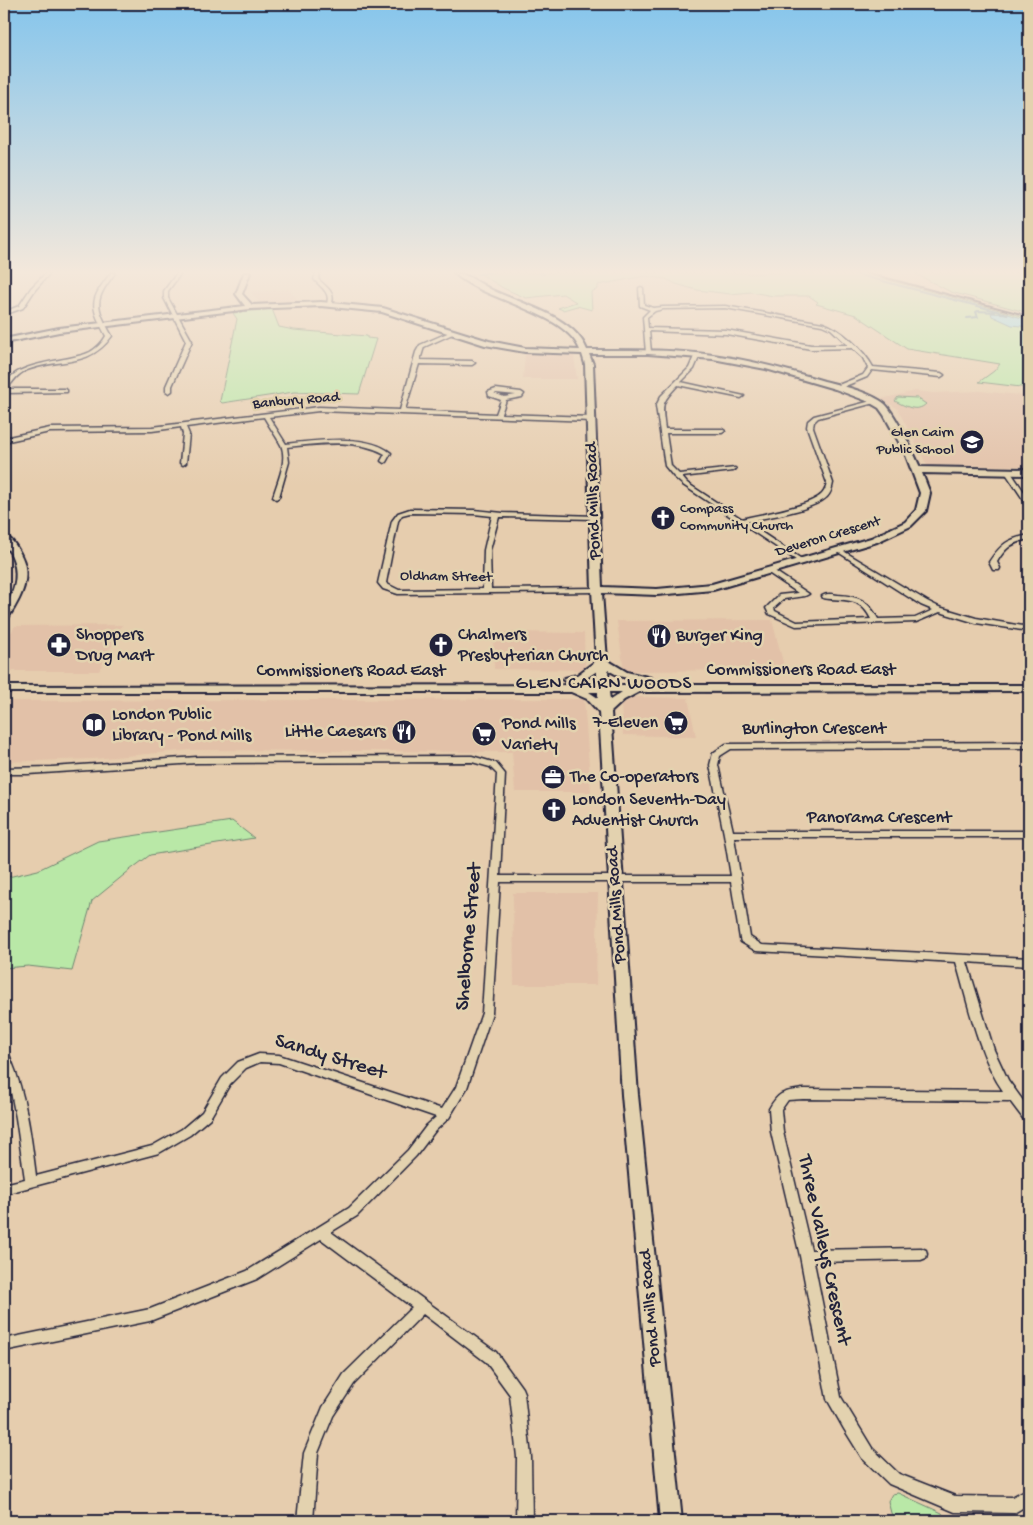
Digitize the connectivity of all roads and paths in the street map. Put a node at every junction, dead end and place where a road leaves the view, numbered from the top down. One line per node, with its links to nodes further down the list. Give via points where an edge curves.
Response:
1 (105, 344): 18 (street, via 79,357 21,372)
2 (188, 344): 20 (street)
3 (426, 344): 12 (street, via 419,352)
4 (498, 344): 9 (main road, Deveron Crescent, via 538,352)
5 (581, 344): 9 (main road)
6 (647, 344): 10 (street)
7 (795, 344): 8 (street)
8 (853, 346): 14 (street)
9 (587, 352): 10 (main road, Deveron Crescent); 27 (main road, Pond Mills Road)
10 (648, 352): 11 (main road, Deveron Crescent)
11 (697, 355): 16 (street, via 691,369); 17 (main road, Deveron Crescent, via 767,367)
12 (418, 362): 13 (street); 24 (street)
13 (472, 363)
14 (871, 368): 15 (street); 17 (street, via 865,376)
15 (941, 374)
16 (677, 383): 21 (street); 29 (street, via 659,406)
17 (838, 387): 23 (main road, Deveron Crescent)
18 (4, 391): 19 (street)
19 (65, 391)
20 (169, 391)
21 (740, 396)
22 (504, 399): 26 (street)
23 (875, 402): 36 (main road, Deveron Crescent, via 888,415); 44 (street, via 816,416 811,421 810,427 830,483 829,491 823,497)
24 (402, 412): 25 (street, Banbury Road, via 318,409); 26 (street, Banbury Road)
25 (265, 415): 28 (street, Banbury Road); 32 (street)
26 (498, 415): 27 (street, Banbury Road)
27 (592, 419): 43 (main road, Pond Mills Road)
28 (183, 426): 31 (street, Banbury Road, via 50,430); 34 (street, via 186,434)
29 (663, 430): 30 (street); 39 (street, via 668,466)
30 (722, 431)
31 (4, 440)
32 (284, 446): 33 (street, via 316,442 369,444 388,454); 40 (street, via 286,462)
33 (384, 461)
34 (183, 463)
35 (733, 469): 39 (street)
36 (918, 470): 37 (main road); 47 (main road, Deveron Crescent, via 925,493 921,511 908,524 890,534)
37 (1008, 472): 38 (main road); 41 (street)
38 (1029, 472)
39 (676, 476): 44 (street)
40 (276, 497)
41 (1029, 504)
42 (496, 514): 43 (street, Oldham Street); 52 (street, via 487,550); 52 (street, Oldham Street, via 420,510 400,514 395,521 382,583 398,592)
43 (594, 516): 51 (main road, Pond Mills Road)
44 (740, 521): 48 (street)
45 (1029, 537): 49 (street, via 1013,540 1000,550 993,562)
46 (4, 539): 55 (main road, via 13,545 21,577 18,592)
47 (840, 551): 48 (main road, Deveron Crescent); 54 (street)
48 (801, 561): 50 (main road, Deveron Crescent)
49 (996, 568)
50 (770, 570): 51 (main road, Deveron Crescent, via 692,590); 56 (street, via 805,594 782,598 770,608 796,624)
51 (597, 590): 52 (street, Oldham Street); 58 (main road, Pond Mills Road)
52 (487, 591)
53 (826, 596): 56 (street, via 863,602 870,608)
54 (938, 610): 56 (street, via 916,620); 57 (street, via 980,622)
55 (4, 616)
56 (876, 622)
57 (1029, 629)
58 (602, 662): 60 (main road, via 581,677); 62 (main road, Pond Mills Road); 63 (main road)
59 (1029, 679): 63 (main road, Commissioners Road East)
60 (570, 680): 61 (main road, Commissioners Road East); 62 (main road, Commissioners Road East)
61 (4, 681)
62 (604, 684): 63 (main road, Commissioners Road East); 64 (main road, Commissioners Road East); 67 (main road, Pond Mills Road)
63 (643, 684): 65 (main road, Commissioners Road East); 67 (main road)
64 (556, 688): 66 (main road, Commissioners Road East); 67 (main road, via 588,695)
65 (1029, 688)
66 (4, 689)
67 (605, 710): 73 (main road, Pond Mills Road)
68 (1029, 745): 70 (street, Burlington Crescent, via 729,746 716,755 714,765)
69 (4, 771): 72 (street, Shelborne Street, via 68,770 197,760 472,759 493,765 501,774)
70 (729, 834): 71 (street, Panorama Crescent); 74 (street, Burlington Crescent)
71 (1029, 834)
72 (496, 879): 73 (street); 79 (street, Shelborne Street, via 487,1012 461,1088)
73 (616, 879): 74 (street); 91 (main road, Pond Mills Road, via 630,1095)
74 (736, 879): 75 (street, Burlington Crescent, via 745,939 760,948)
75 (961, 960): 76 (street, Burlington Crescent); 78 (street, via 988,1050)
76 (1029, 962)
77 (4, 1057): 81 (street, via 20,1102)
78 (1011, 1096): 80 (street); 85 (street, Three Valleys Crescent, via 785,1096 775,1109 777,1132)
79 (445, 1115): 81 (street, Sandy Street, via 279,1059 259,1058 242,1065 226,1081 206,1115 186,1132 155,1150); 83 (street, Shelborne Street, via 353,1212)
80 (1029, 1118)
81 (31, 1182): 82 (street, Sandy Street)
82 (4, 1189)
83 (321, 1232): 86 (street); 87 (street, Shelborne Street, via 252,1275 150,1315)
84 (921, 1254): 85 (street)
85 (806, 1256): 88 (street, Three Valleys Crescent, via 834,1399 867,1453 894,1479 955,1504 1014,1505)
86 (422, 1306): 89 (street, via 350,1379 328,1412 311,1453); 90 (street, via 491,1357 517,1393 524,1457)
87 (4, 1345)
88 (1029, 1495)
89 (305, 1521)
90 (524, 1521)
91 (671, 1521)

